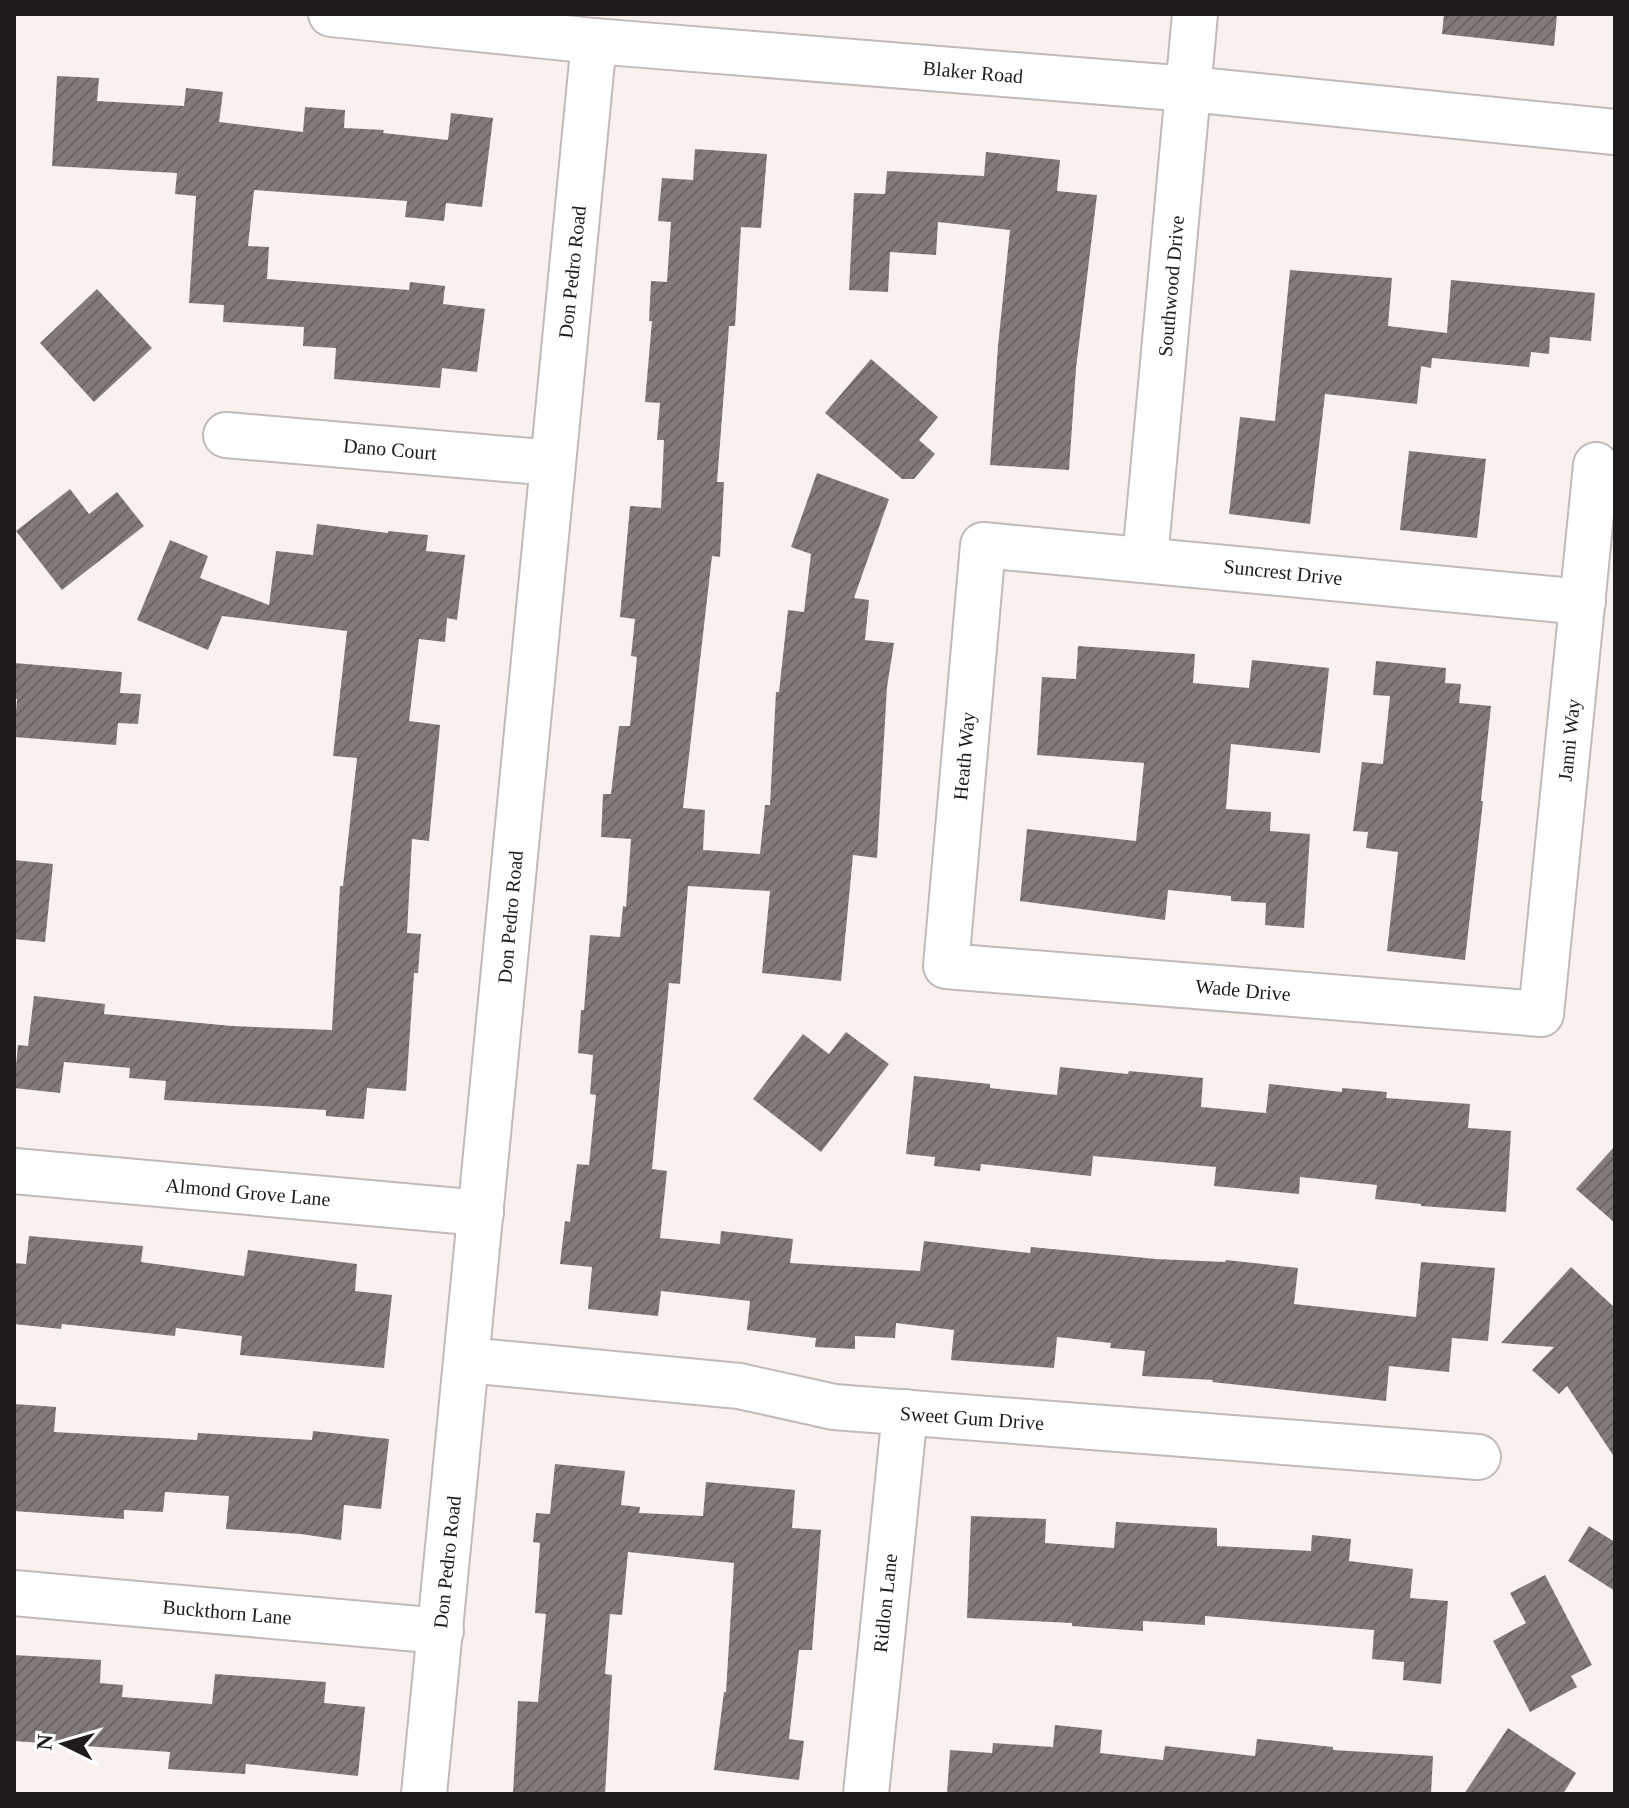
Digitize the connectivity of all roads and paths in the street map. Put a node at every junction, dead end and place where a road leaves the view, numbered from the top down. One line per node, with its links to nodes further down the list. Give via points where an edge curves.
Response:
1 (331, 14): 3 (street, Blaker Road)
2 (1195, 14): 4 (street, Southwood Drive)
3 (594, 41): 4 (street, Blaker Road); 7 (street, Don Pedro Road)
4 (1189, 89): 5 (street, Blaker Road); 10 (street, Southwood Drive)
5 (1615, 132)
6 (226, 435): 7 (street, Dano Court)
7 (553, 463): 15 (street, Don Pedro Road)
8 (1596, 465): 11 (street, Janni Way)
9 (983, 545): 10 (street, Suncrest Drive); 12 (street, Heath Way)
10 (1145, 559): 11 (street, Suncrest Drive)
11 (1583, 602): 13 (street, Janni Way)
12 (946, 966): 13 (street, Wade Drive)
13 (1541, 1014)
14 (14, 1171): 15 (street, Almond Grove Lane)
15 (481, 1213): 16 (street, Don Pedro Road)
16 (467, 1360): 17 (street, Sweet Gum Drive, via 739,1386 834,1407); 20 (street, Don Pedro Road)
17 (905, 1412): 18 (street, Sweet Gum Drive); 22 (street, Ridlon Lane)
18 (1478, 1457)
19 (14, 1593): 20 (street, Buckthorn Lane)
20 (441, 1631): 21 (street, Don Pedro Road)
21 (424, 1794)
22 (866, 1794)

